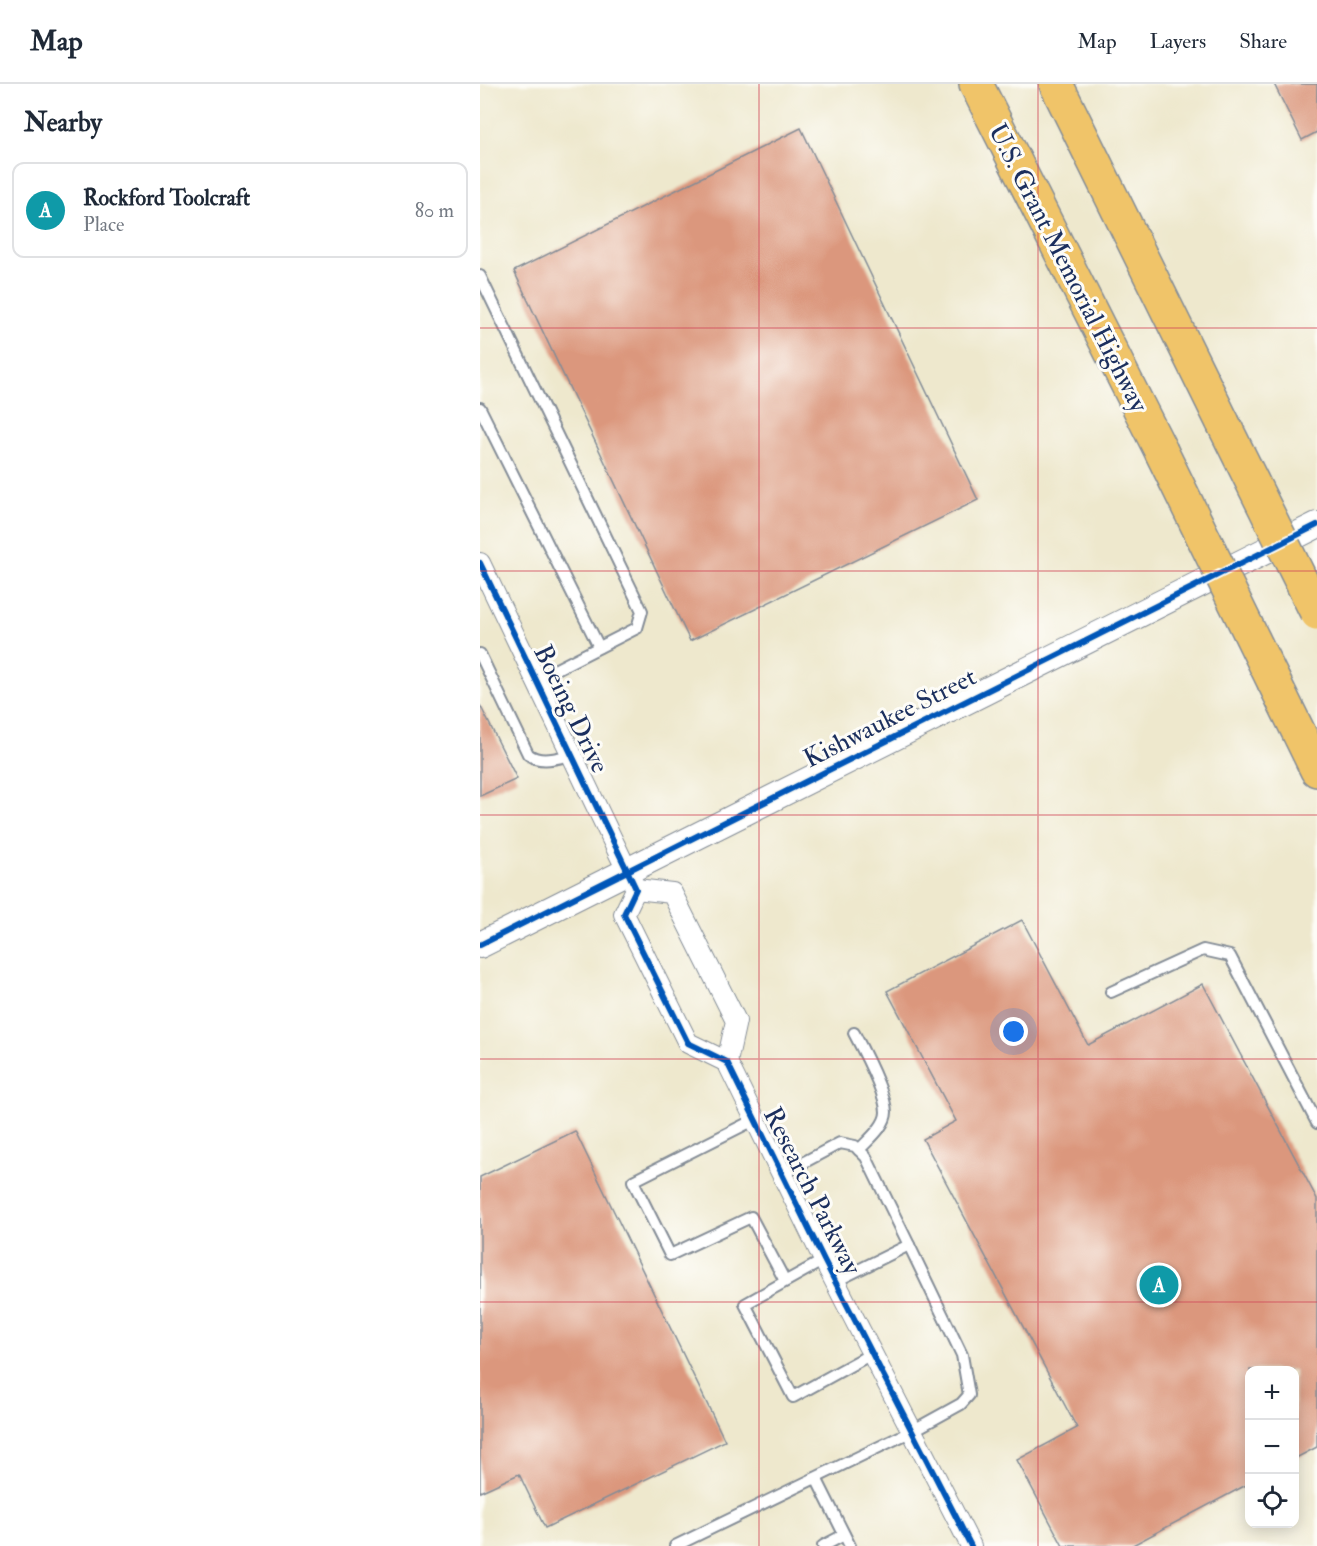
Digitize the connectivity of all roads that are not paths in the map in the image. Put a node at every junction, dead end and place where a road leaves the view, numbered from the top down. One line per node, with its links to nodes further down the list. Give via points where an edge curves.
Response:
1 (976, 84): 12 (highway, U.S. Grant Memorial Highway, bridge)
2 (1056, 84): 7 (highway, bridge)
3 (480, 276): 8 (lane, via 642,611 637,628)
4 (480, 408): 8 (lane)
5 (1317, 525): 13 (street, Kishwaukee Street)
6 (480, 563): 10 (street, Boeing Drive)
7 (1317, 613)
8 (599, 647): 10 (lane)
9 (480, 654): 11 (lane, via 528,753 545,760)
10 (536, 680): 11 (street, Boeing Drive)
11 (572, 755): 13 (street, Boeing Drive)
12 (1317, 770)
13 (632, 881): 14 (street, Kishwaukee Street); 17 (street, via 624,914 688,1043); 17 (street, via 672,893 736,1021)
14 (480, 945)
15 (1111, 992): 19 (lane, via 1203,950 1230,956)
16 (854, 1033): 20 (lane, via 886,1112 882,1124)
17 (727, 1062): 18 (street, Research Parkway)
18 (754, 1120): 21 (street, Research Parkway); 24 (lane, via 633,1181 670,1255 751,1217)
19 (1317, 1123)
20 (859, 1150): 21 (lane, via 840,1143); 22 (lane)
21 (782, 1174): 23 (street, Research Parkway)
22 (909, 1245): 25 (lane); 27 (lane, via 962,1355 969,1395 961,1404)
23 (824, 1260): 24 (lane); 25 (street, Research Parkway)
24 (785, 1281): 26 (lane, via 745,1304 793,1397)
25 (836, 1281): 26 (street, Research Parkway)
26 (873, 1353): 27 (street, Research Parkway)
27 (912, 1431): 28 (lane); 33 (street, Research Parkway)
28 (816, 1478): 29 (lane); 30 (lane)
29 (844, 1535): 31 (lane); 32 (lane)
30 (675, 1546)
31 (823, 1546)
32 (850, 1546)
33 (970, 1546)

